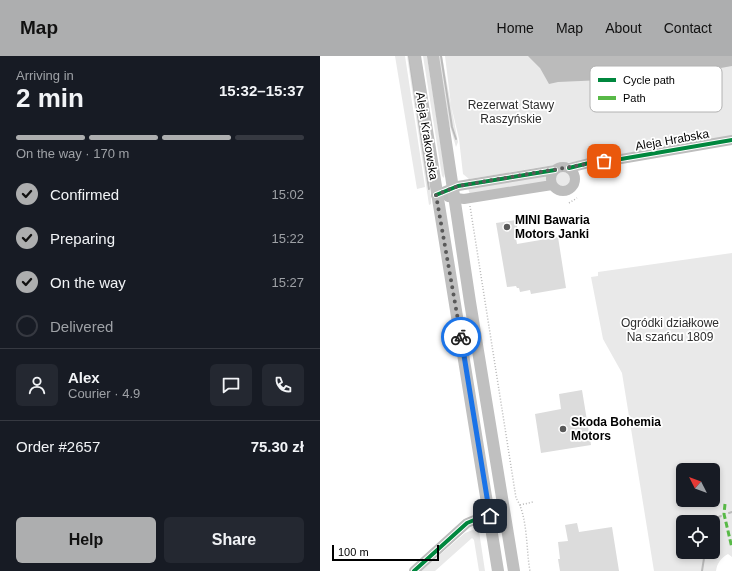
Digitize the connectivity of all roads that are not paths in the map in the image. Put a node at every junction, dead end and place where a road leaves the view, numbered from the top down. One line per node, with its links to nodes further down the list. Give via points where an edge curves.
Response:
1 (415, 56): 10 (main road, Aleja Krakowska)
2 (432, 56): 9 (main road, Aleja Krakowska)
3 (732, 140): 4 (street, Aleja Hrabska)
4 (592, 164): 5 (street, Aleja Hrabska, via 586,163); 7 (street)
5 (569, 168): 6 (street); 7 (street)
6 (555, 170): 8 (street, via 551,178); 9 (street)
7 (576, 179): 8 (street, via 573,187 565,192)
8 (552, 185): 9 (street, via 464,199)
9 (454, 192): 10 (street); 12 (main road, Aleja Krakowska)
10 (436, 195): 11 (main road, Aleja Krakowska)
11 (439, 210): 12 (main road, via 451,209); 13 (main road, Aleja Krakowska)
12 (458, 219): 16 (main road, Aleja Krakowska)
13 (490, 516): 14 (street, via 467,523); 15 (main road, Aleja Krakowska)
14 (414, 571)
15 (498, 571)
16 (514, 571)

